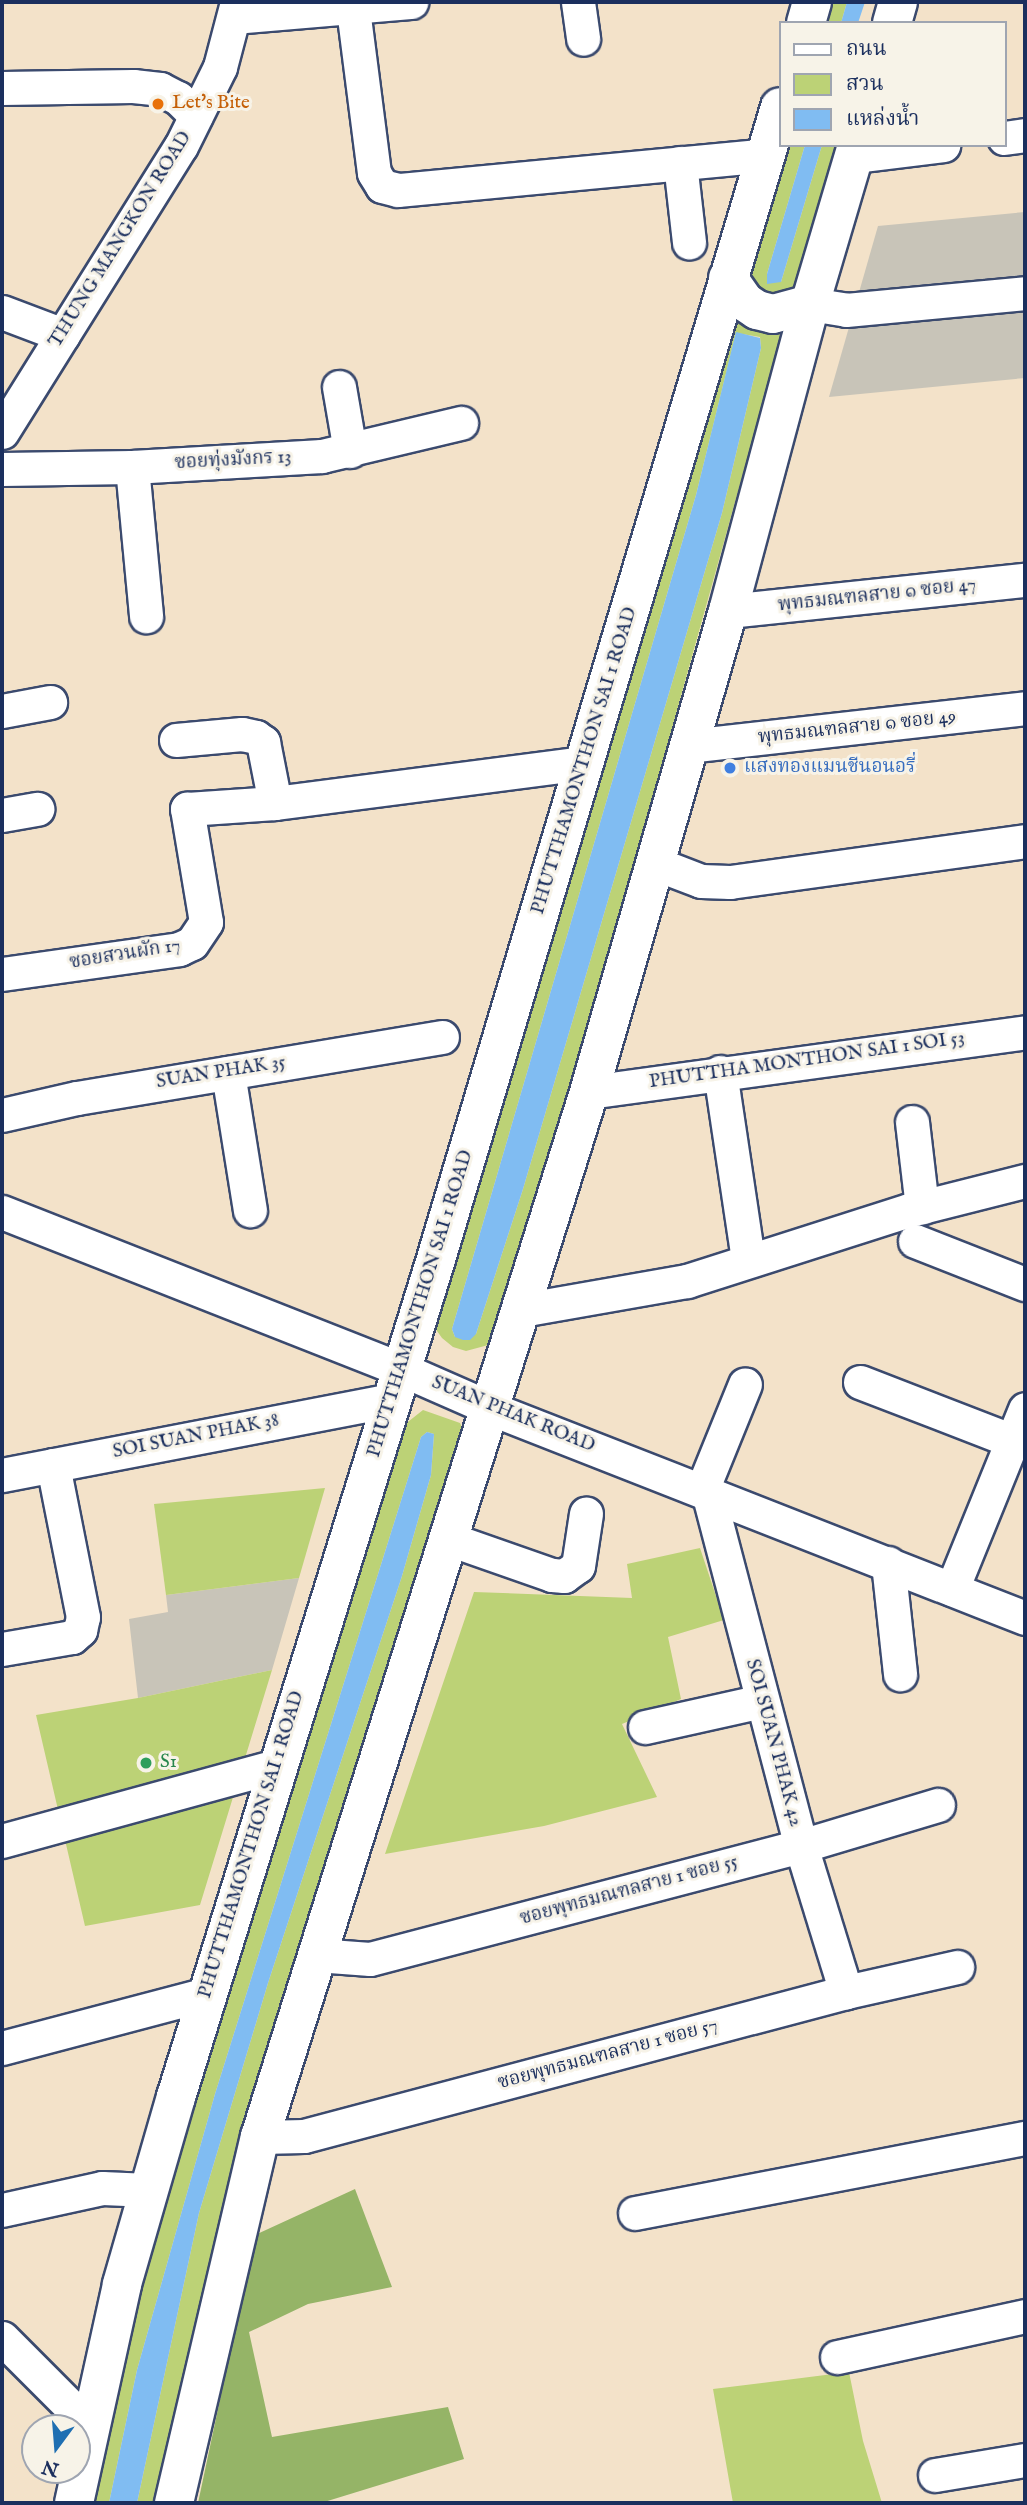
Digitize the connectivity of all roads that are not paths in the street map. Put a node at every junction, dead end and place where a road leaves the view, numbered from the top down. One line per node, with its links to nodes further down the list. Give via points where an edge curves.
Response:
1 (411, 2): 6 (street)
2 (578, 2): 9 (street)
3 (812, 2): 7 (main road)
4 (898, 2): 8 (main road)
5 (236, 9): 6 (street); 12 (street, THUNG MANGKON ROAD, via 220,67)
6 (353, 9): 18 (street, via 374,173 382,186 398,190)
7 (807, 21)
8 (893, 21)
9 (583, 39)
10 (2, 88): 12 (street, via 160,89 178,98)
11 (778, 114): 17 (main road, PHUTTHAMONTHON SAI 1 ROAD)
12 (196, 116): 24 (street, THUNG MANGKON ROAD)
13 (1025, 135): 14 (street)
14 (1006, 138)
15 (914, 147): 16 (street)
16 (856, 151): 22 (main road)
17 (766, 155): 18 (street); 20 (main road, PHUTTHAMONTHON SAI 1 ROAD)
18 (680, 163): 19 (street)
19 (688, 242)
20 (728, 278): 22 (main road, via 745,302 757,310 774,314); 39 (main road, PHUTTHAMONTHON SAI 1 ROAD)
21 (1025, 293): 22 (street, via 846,310)
22 (810, 304): 32 (main road)
23 (2, 312): 24 (street)
24 (63, 335): 27 (street, THUNG MANGKON ROAD)
25 (339, 387): 28 (street)
26 (461, 423): 28 (street, ซอยทุ่งมังกร 13)
27 (3, 428)
28 (350, 451): 29 (street, ซอยทุ่งมังกร 13)
29 (132, 467): 30 (street, ซอยทุ่งมังกร 13); 33 (street)
30 (2, 469)
31 (1025, 580): 32 (street, พุทธมณฑลสาย ๑ ซอย 47)
32 (728, 611): 38 (main road)
33 (146, 616)
34 (50, 702): 36 (street)
35 (1025, 708): 38 (street, พุทธมณฑลสาย ๑ ซอย 49)
36 (2, 711)
37 (176, 740): 40 (street, via 242,734 264,742)
38 (688, 746): 44 (main road)
39 (585, 763): 40 (street); 61 (main road, PHUTTHAMONTHON SAI 1 ROAD)
40 (275, 803): 45 (street, ซอยสวนผัก 17, via 187,809 206,922 192,943 179,949)
41 (37, 809): 42 (street)
42 (2, 815)
43 (1025, 841): 44 (street, via 730,882 701,881)
44 (654, 863): 50 (main road)
45 (2, 974)
46 (1025, 1032): 48 (street, PHUTTHA MONTHON SAI 1 SOI 53)
47 (442, 1037): 49 (street, SUAN PHAK 35)
48 (720, 1072): 50 (street, PHUTTHA MONTHON SAI 1 SOI 53); 58 (street)
49 (228, 1073): 51 (street, SUAN PHAK 35); 55 (street)
50 (589, 1091): 60 (main road)
51 (2, 1115)
52 (912, 1122): 54 (street)
53 (1025, 1181): 54 (street)
54 (922, 1206): 58 (street)
55 (250, 1210)
56 (2, 1212): 61 (street, SUAN PHAK ROAD)
57 (915, 1241): 59 (street)
58 (748, 1260): 60 (street, via 687,1280)
59 (1025, 1284)
60 (522, 1310): 64 (main road)
61 (405, 1382): 64 (street, SUAN PHAK ROAD); 66 (street, SOI SUAN PHAK 38); 78 (main road, PHUTTHAMONTHON SAI 1 ROAD)
62 (860, 1382): 65 (street)
63 (745, 1384): 68 (street)
64 (484, 1405): 68 (street, SUAN PHAK ROAD); 70 (main road)
65 (1021, 1423): 72 (street)
66 (53, 1465): 67 (street, SOI SUAN PHAK 38); 74 (street, via 83,1617 80,1630 72,1637)
67 (2, 1475)
68 (705, 1491): 71 (street, SUAN PHAK ROAD); 76 (street, SOI SUAN PHAK 42)
69 (586, 1514): 70 (street, via 578,1566 564,1576)
70 (449, 1539): 82 (main road)
71 (888, 1563): 72 (street, SUAN PHAK ROAD); 75 (street)
72 (952, 1589): 73 (street, SUAN PHAK ROAD)
73 (1025, 1618)
74 (2, 1649)
75 (900, 1674)
76 (762, 1701): 77 (street); 81 (street, SOI SUAN PHAK 42)
77 (645, 1727)
78 (276, 1766): 80 (street); 85 (main road, PHUTTHAMONTHON SAI 1 ROAD)
79 (939, 1805): 81 (street, ซอยพุทธมณฑลสาย 1 ซอย 55)
80 (2, 1840)
81 (801, 1846): 82 (street, ซอยพุทธมณฑลสาย 1 ซอย 55, via 370,1959); 84 (street, SOI SUAN PHAK 42)
82 (316, 1955): 87 (main road)
83 (957, 1967): 84 (street, ซอยพุทธมณฑลสาย 1 ซอย 57)
84 (846, 1992): 87 (street, ซอยพุทธมณฑลสาย 1 ซอย 57, via 304,2136)
85 (207, 1994): 86 (street); 89 (main road, PHUTTHAMONTHON SAI 1 ROAD)
86 (2, 2048)
87 (260, 2137): 99 (main road)
88 (1025, 2138): 91 (street)
89 (149, 2190): 90 (street, via 102,2188); 95 (main road, PHUTTHAMONTHON SAI 1 ROAD)
90 (2, 2210)
91 (635, 2213)
92 (1025, 2316): 94 (street)
93 (2, 2338): 95 (street, via 71,2407)
94 (837, 2357)
95 (93, 2414): 98 (main road, PHUTTHAMONTHON SAI 1 ROAD)
96 (1025, 2460): 97 (street)
97 (935, 2475)
98 (74, 2503)
99 (174, 2503)

